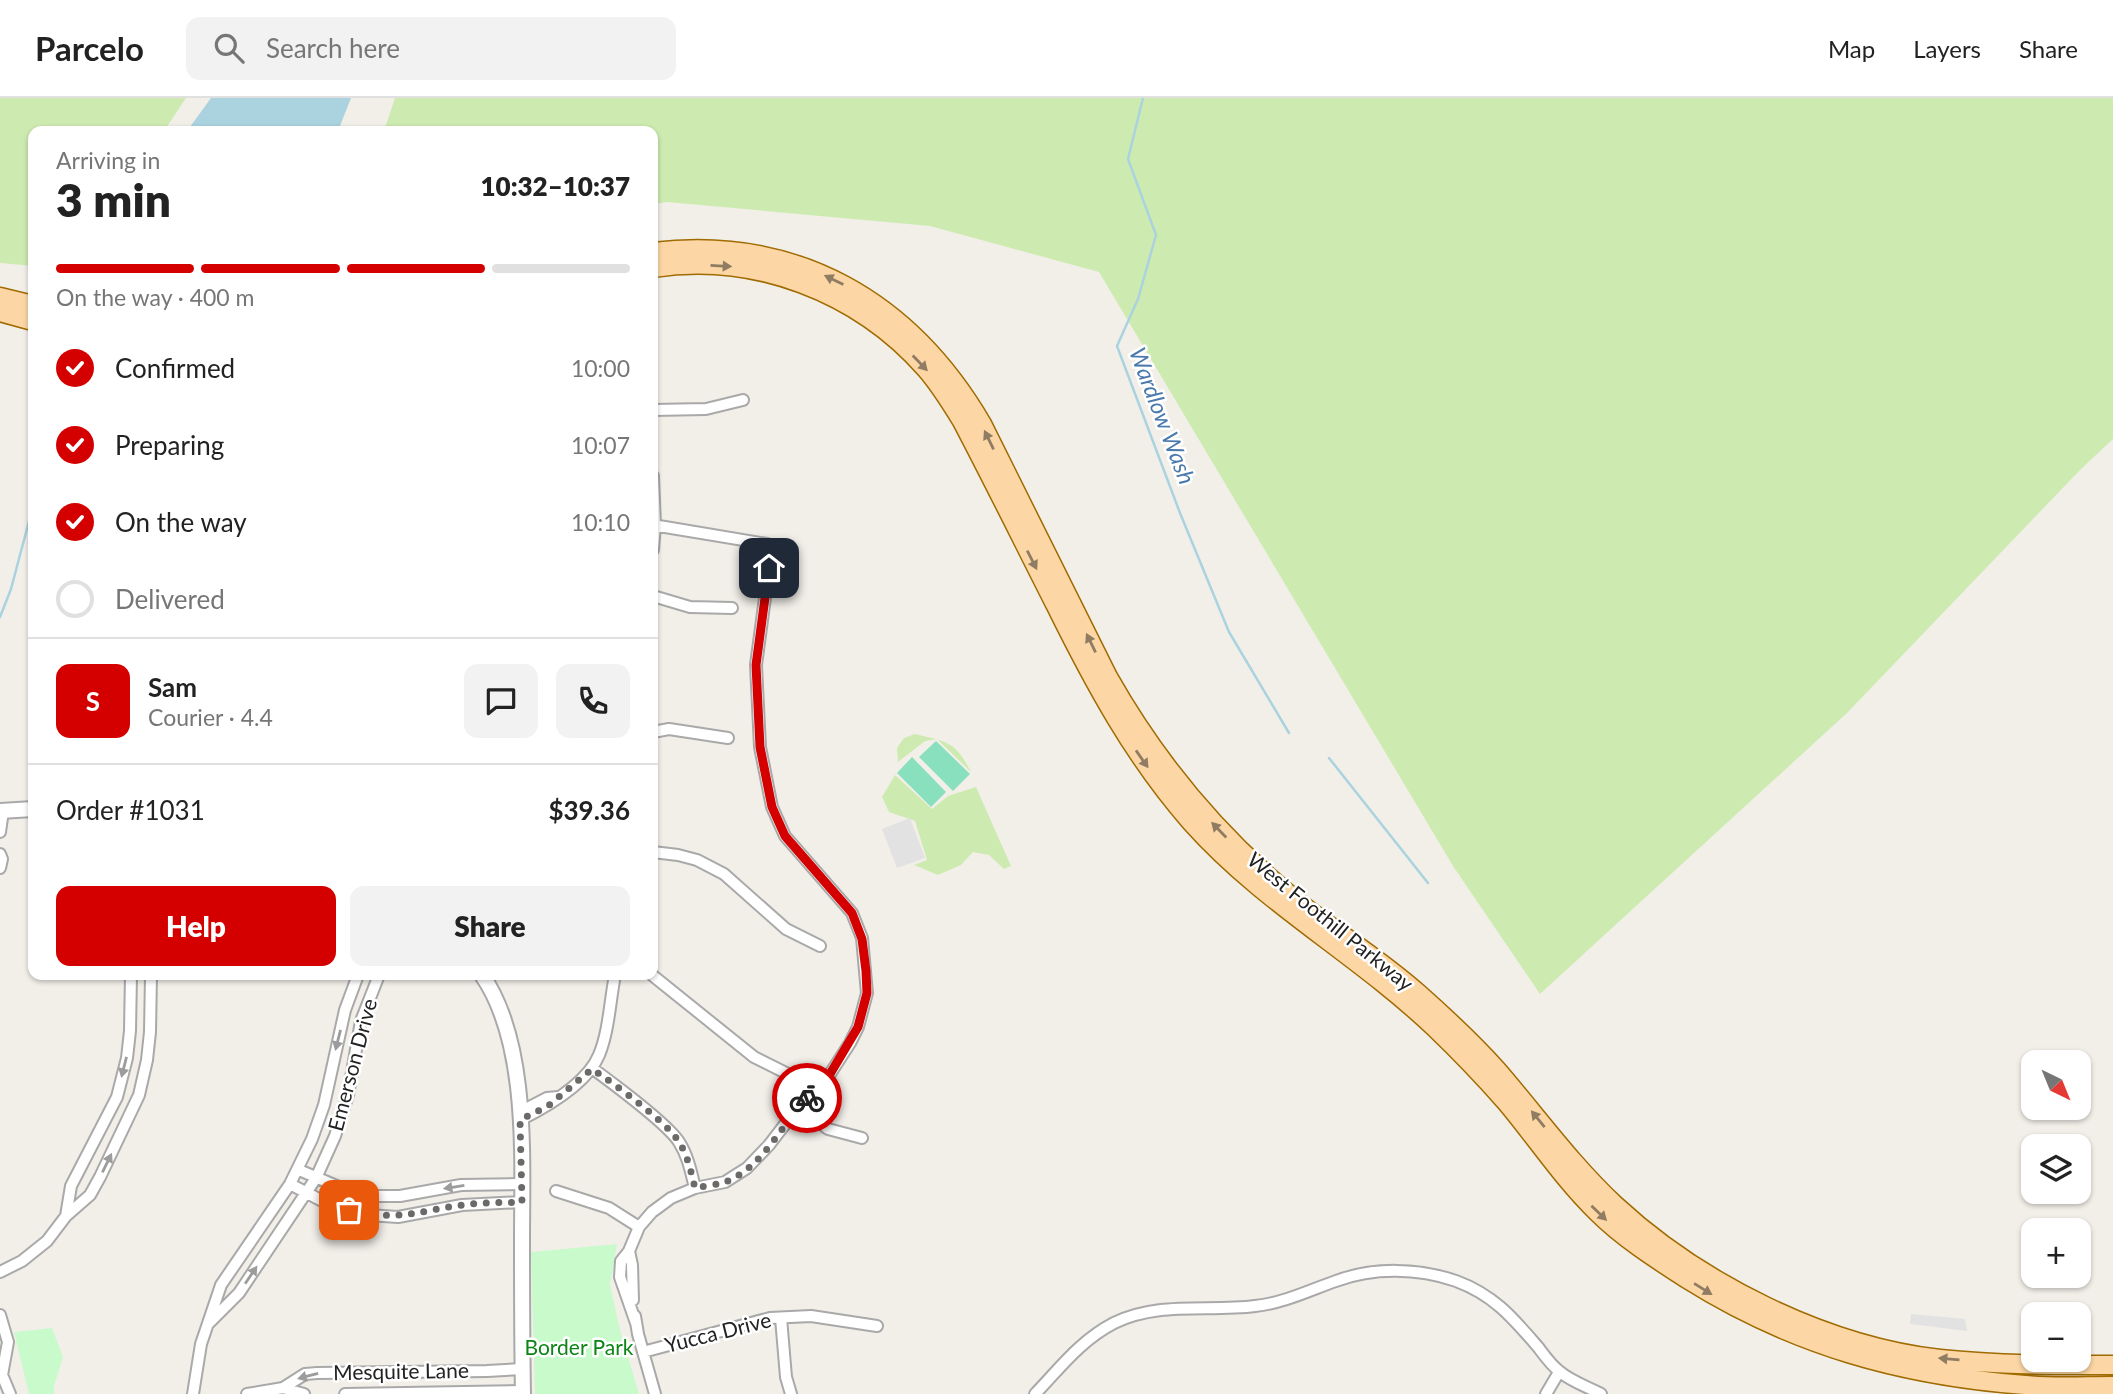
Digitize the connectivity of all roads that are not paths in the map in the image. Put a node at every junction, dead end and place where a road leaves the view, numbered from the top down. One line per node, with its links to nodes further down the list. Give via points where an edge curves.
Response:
1 (658, 252): 51 (main road, West Foothill Parkway, one-way to 1, via 1938,1359 1856,1341 1757,1302 1674,1251 1615,1205 1442,1015 1400,977 1259,869 1184,790 1129,715 982,424 930,351 883,309 850,288 795,264 737,251)
2 (658, 268): 55 (main road, West Foothill Parkway, one-way to 55, via 735,266 771,273 855,309 902,344 940,387 962,421 1096,687 1156,779 1191,822 1258,888 1433,1026 1505,1102 1601,1216 1716,1297 1803,1339 1925,1374 2015,1384)
3 (0, 297): 4 (main road)
4 (28, 304)
5 (0, 312): 6 (main road)
6 (28, 320)
7 (743, 400): 8 (street, via 706,409)
8 (658, 410)
9 (658, 526): 32 (street, via 766,544 769,568 756,665 760,747 772,807 785,836 852,913 862,939 867,993 858,1027 830,1074)
10 (658, 597): 11 (street, via 690,607)
11 (732, 608)
12 (658, 731): 13 (street)
13 (728, 738)
14 (28, 809): 15 (street)
15 (1, 811): 16 (street)
16 (0, 832)
17 (658, 853): 20 (street, via 697,860 724,874 786,929)
18 (0, 854): 19 (street)
19 (0, 868)
20 (820, 947)
21 (131, 980): 28 (street)
22 (151, 980): 29 (street)
23 (356, 980): 35 (street, Emerson Drive, one-way to 35, via 324,1105)
24 (377, 980): 36 (street, Emerson Drive, via 361,1021 348,1095)
25 (485, 980): 33 (street, via 505,1021)
26 (614, 980): 30 (street, via 600,1055)
27 (658, 980): 31 (street, via 754,1057)
28 (130, 1031): 29 (street); 43 (street, one-way to 43, via 117,1097 71,1185)
29 (150, 1032): 43 (street, one-way to 29, via 90,1195 127,1123 139,1095)
30 (592, 1069): 33 (street, via 548,1106); 39 (street, via 678,1141)
31 (789, 1074)
32 (799, 1106): 34 (street, via 828,1129); 39 (street, via 747,1168 724,1182)
33 (520, 1116): 37 (street)
34 (862, 1138)
35 (299, 1170): 36 (street); 38 (street, Emerson Drive)
36 (316, 1178): 37 (street, one-way to 36, via 461,1185 372,1196); 41 (street, Emerson Drive)
37 (522, 1184): 42 (street)
38 (290, 1185): 41 (street); 48 (street, Emerson Drive, via 221,1285)
39 (695, 1188): 44 (street, via 671,1198)
40 (556, 1191): 44 (street, via 609,1208)
41 (307, 1193): 42 (street, via 330,1205 398,1217 462,1205); 48 (street, Emerson Drive, one-way to 41, via 239,1293)
42 (522, 1202): 52 (street)
43 (66, 1216): 45 (street, via 47,1241)
44 (639, 1227): 50 (street, via 621,1261 620,1277)
45 (0, 1272)
46 (0, 1315): 53 (street, via 8,1342)
47 (781, 1318): 49 (street, Yucca Drive, via 811,1316); 50 (street, Yucca Drive); 64 (street)
48 (206, 1326): 59 (street, Emerson Drive)
49 (877, 1326)
50 (643, 1352): 63 (street)
51 (2113, 1365)
52 (523, 1368): 56 (street, Mesquite Lane, one-way to 56, via 317,1373 305,1374); 57 (street)
53 (1, 1372): 58 (street)
54 (1559, 1372): 65 (street, via 1505,1309 1482,1293 1455,1281 1397,1271 1363,1272 1255,1306 1142,1313 1091,1338 1070,1354); 66 (street); 67 (street)
55 (2113, 1386)
56 (283, 1388): 60 (street, Mesquite Lane); 61 (street, Mesquite Lane)
57 (523, 1392): 62 (street, Mesquite Lane)
58 (10, 1394)
59 (193, 1394)
60 (247, 1394)
61 (304, 1394)
62 (345, 1394)
63 (655, 1394)
64 (791, 1394)
65 (1035, 1394)
66 (1546, 1394)
67 (1601, 1394)

